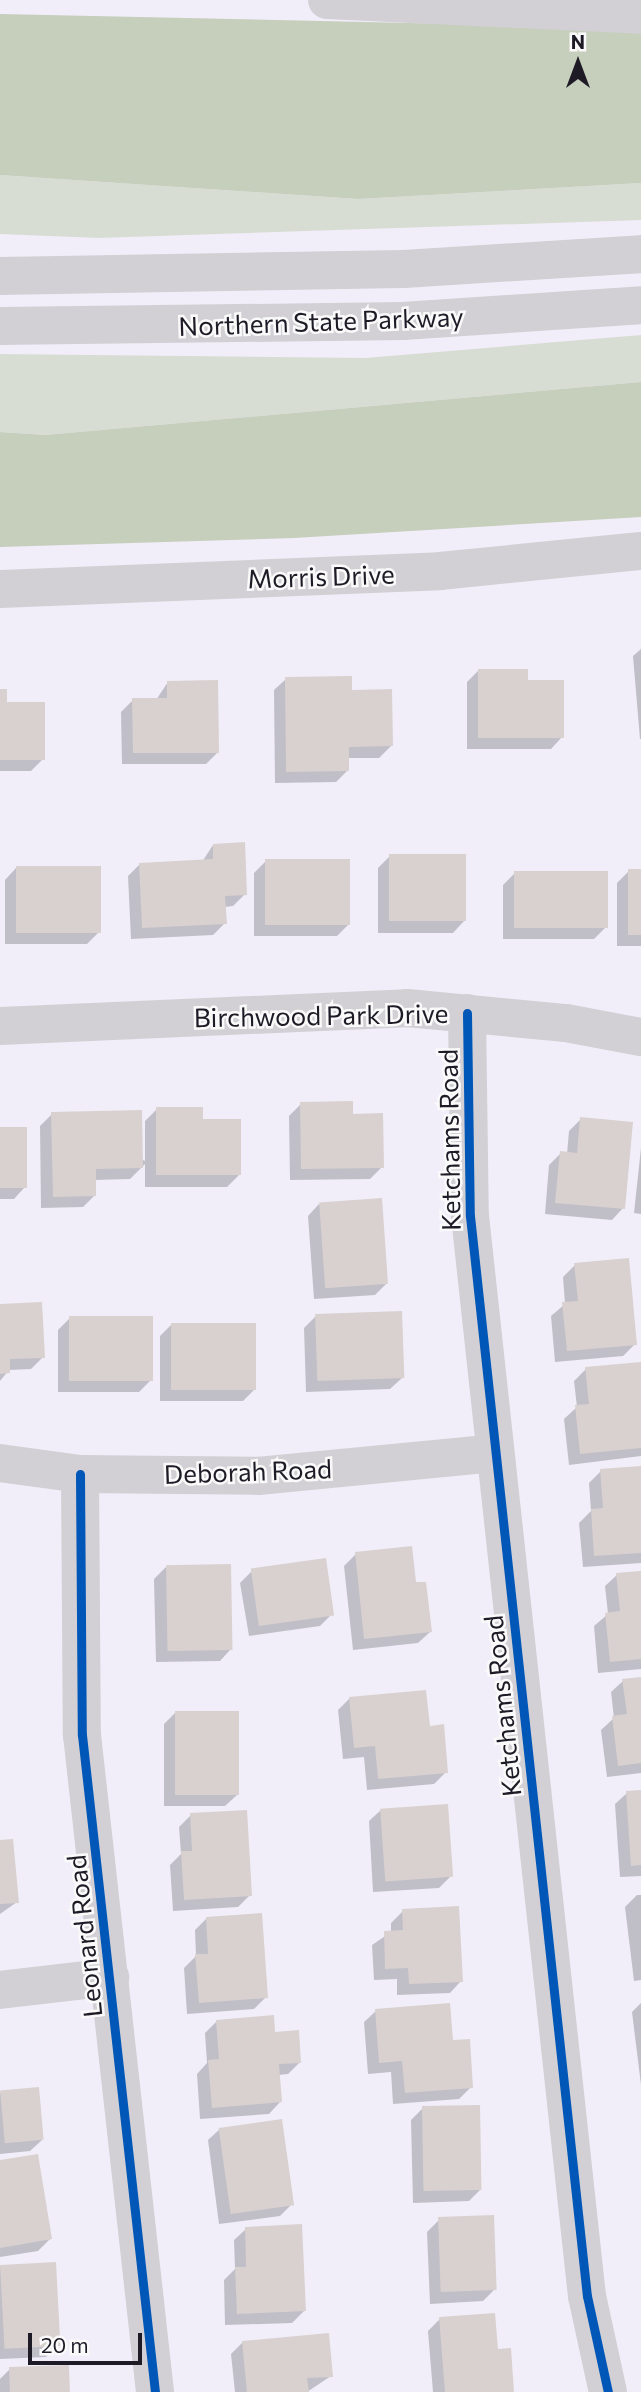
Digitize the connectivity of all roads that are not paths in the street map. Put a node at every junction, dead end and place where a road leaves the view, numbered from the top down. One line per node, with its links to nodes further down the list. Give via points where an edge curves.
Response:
1 (342, 0): 2 (main road)
2 (641, 15)
3 (641, 254): 4 (main road, Northern State Parkway, via 404,269)
4 (0, 276)
5 (641, 305): 6 (main road, Northern State Parkway, via 403,321)
6 (0, 326)
7 (641, 551): 8 (main road, Morris Drive, via 440,571)
8 (0, 589)
9 (467, 1013): 10 (main road, Birchwood Park Drive, via 407,1008); 11 (main road, Birchwood Park Drive); 12 (main road, Ketchams Road, via 470,1216)
10 (0, 1026)
11 (641, 1037)
12 (495, 1453): 14 (main road, Deborah Road, via 258,1476); 18 (main road, Ketchams Road, via 587,2296)
13 (0, 1463): 14 (main road, Deborah Road)
14 (80, 1474): 15 (main road, Leonard Road, via 82,1735)
15 (110, 1977): 16 (main road); 17 (main road, Leonard Road)
16 (0, 1990)
17 (155, 2392)
18 (608, 2392)

